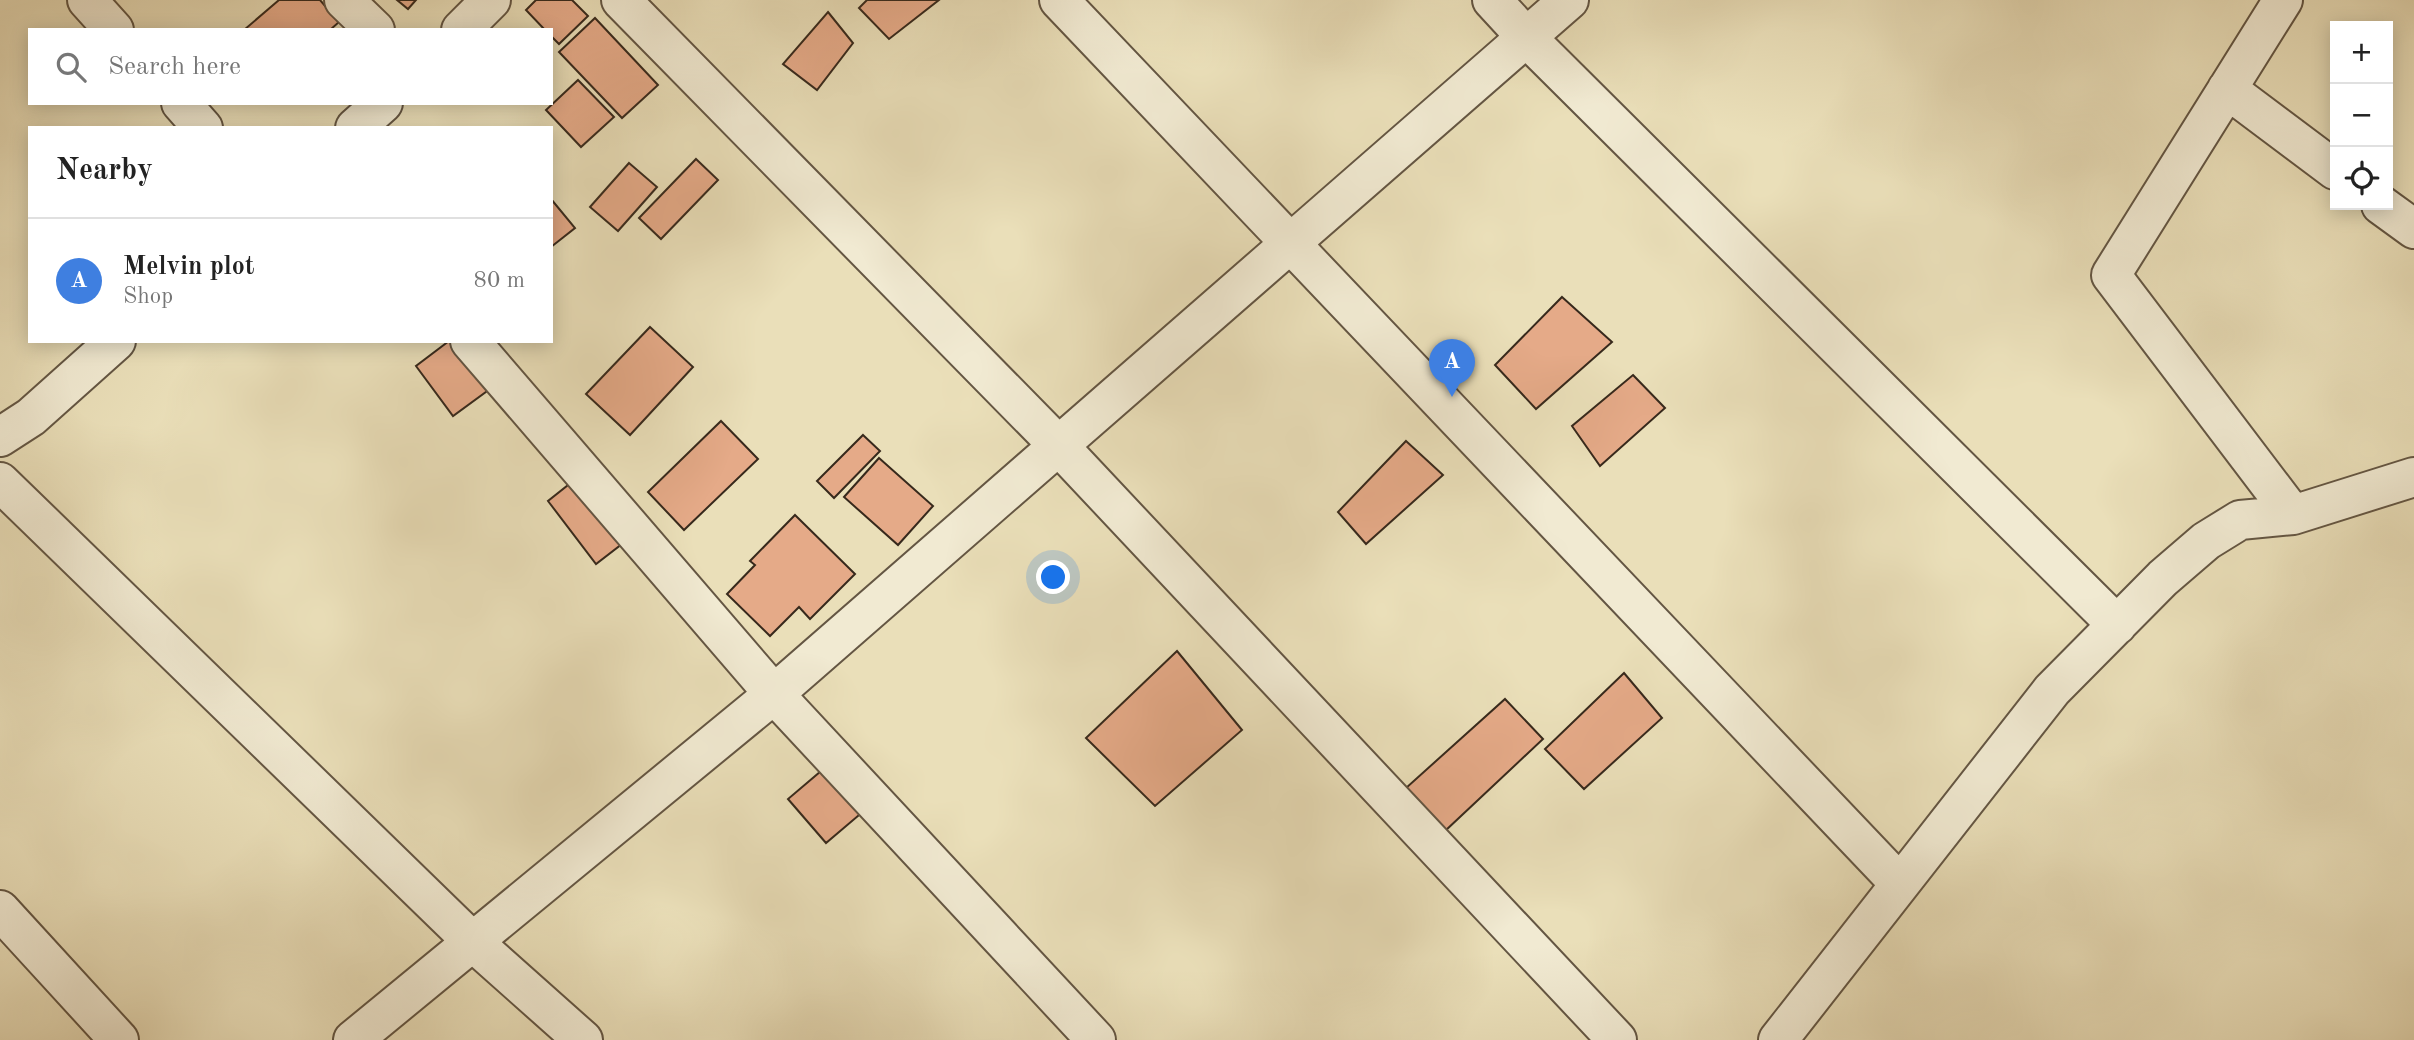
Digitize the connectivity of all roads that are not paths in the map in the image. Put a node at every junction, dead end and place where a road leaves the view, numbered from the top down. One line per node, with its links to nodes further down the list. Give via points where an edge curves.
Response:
1 (87, 0): 9 (street)
2 (344, 0): 10 (street)
3 (491, 0): 11 (street)
4 (621, 0): 25 (street)
5 (1059, 0): 21 (street)
6 (1492, 0): 12 (street)
7 (1569, 0): 12 (street)
8 (2283, 0): 13 (street)
9 (112, 28)
10 (373, 28)
11 (463, 28)
12 (1527, 38): 21 (street); 29 (street)
13 (2227, 89): 18 (street); 28 (street, via 2111,275)
14 (183, 105): 16 (street)
15 (381, 105): 17 (street)
16 (201, 126)
17 (357, 126)
18 (2330, 166)
19 (2388, 210): 20 (street)
20 (2414, 229)
21 (1292, 244): 25 (street); 31 (street)
22 (114, 343): 24 (street, via 31,417)
23 (472, 343): 30 (street)
24 (0, 437)
25 (1058, 445): 30 (street); 38 (street)
26 (2414, 477): 28 (street)
27 (0, 482): 33 (street)
28 (2294, 514): 29 (street, via 2240,520 2206,541)
29 (2117, 625): 31 (street, via 2052,690)
30 (774, 694): 33 (street); 37 (street)
31 (1900, 884): 39 (street)
32 (0, 910): 34 (street)
33 (473, 942): 35 (street); 36 (street)
34 (119, 1040)
35 (353, 1040)
36 (583, 1040)
37 (1096, 1040)
38 (1617, 1040)
39 (1778, 1040)

